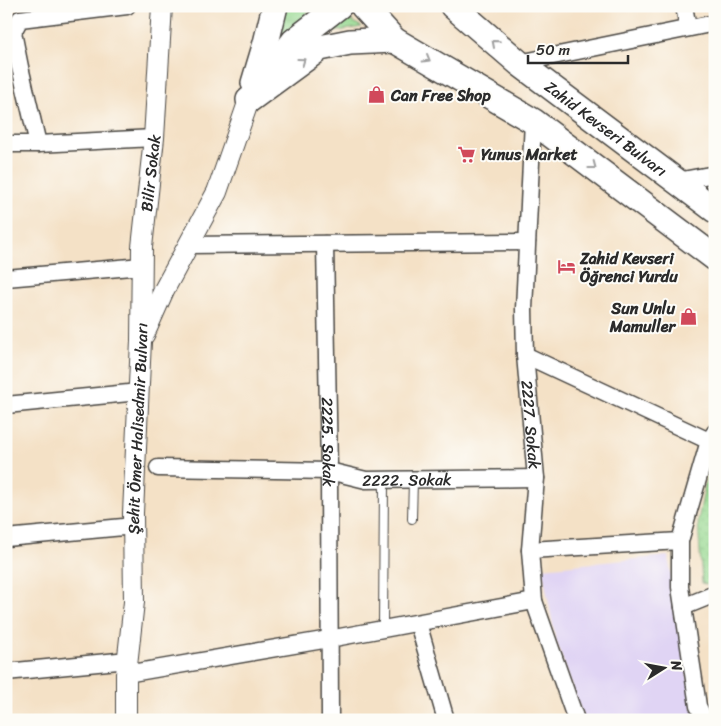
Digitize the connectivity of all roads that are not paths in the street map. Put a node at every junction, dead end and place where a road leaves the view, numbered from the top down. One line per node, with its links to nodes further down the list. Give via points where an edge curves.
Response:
1 (127, 6): 11 (street, via 20,19)
2 (162, 6): 16 (street, Bilir Sokak)
3 (258, 6): 14 (main road)
4 (275, 6): 14 (main road)
5 (339, 6): 14 (main road, via 294,41)
6 (363, 6): 12 (main road)
7 (684, 6): 10 (street)
8 (458, 9): 13 (main road, Zahid Kevseri Bulvarı, one-way to 8)
9 (715, 23): 10 (street)
10 (688, 28): 13 (street)
11 (10, 34): 18 (street)
12 (394, 40): 14 (main road, one-way to 12, via 320,48 350,42); 15 (main road, one-way to 15)
13 (519, 63): 20 (main road, Zahid Kevseri Bulvarı)
14 (249, 100): 24 (street, Şehit Ömer Halisedmir Bulvarı, via 217,192)
15 (533, 121): 22 (street, 2227. Sokak); 25 (main road, one-way to 25)
16 (154, 138): 18 (street); 26 (street, Bilir Sokak)
17 (6, 144): 18 (street)
18 (38, 144)
19 (715, 174): 20 (street)
20 (677, 181): 21 (main road, Zahid Kevseri Bulvarı)
21 (715, 210)
22 (527, 242): 23 (street); 29 (street, 2227. Sokak)
23 (325, 244): 24 (street); 34 (street, 2225. Sokak)
24 (189, 245): 28 (street, Şehit Ömer Halisedmir Bulvarı)
25 (715, 258)
26 (142, 266): 27 (street); 28 (street, Bilir Sokak)
27 (6, 278)
28 (141, 341): 30 (street, Şehit Ömer Halisedmir Bulvarı)
29 (525, 355): 32 (street); 35 (street, 2227. Sokak)
30 (139, 392): 31 (street); 39 (street, Şehit Ömer Halisedmir Bulvarı)
31 (6, 405)
32 (713, 439): 41 (street)
33 (158, 468): 34 (street, 2222. Sokak)
34 (329, 471): 36 (street, 2222. Sokak, via 366,480); 48 (street, 2225. Sokak)
35 (536, 478): 37 (street, 2222. Sokak); 42 (street, 2227. Sokak)
36 (384, 480): 37 (street, 2222. Sokak); 47 (lane)
37 (413, 480): 38 (lane)
38 (412, 519)
39 (134, 526): 40 (street); 49 (street, Şehit Ömer Halisedmir Bulvarı, via 134,602)
40 (6, 538)
41 (680, 541): 42 (street); 45 (street, via 680,587)
42 (530, 550): 44 (street, 2227. Sokak)
43 (715, 594): 45 (street)
44 (534, 601): 46 (street); 54 (street, 2227. Sokak)
45 (684, 607): 55 (street, via 698,706)
46 (418, 623): 47 (street); 53 (street)
47 (383, 629): 48 (street)
48 (329, 639): 49 (street); 52 (street, 2225. Sokak)
49 (127, 667): 50 (street); 51 (street, Şehit Ömer Halisedmir Bulvarı)
50 (6, 672)
51 (126, 720)
52 (330, 720)
53 (446, 720)
54 (576, 720)
55 (705, 720)

